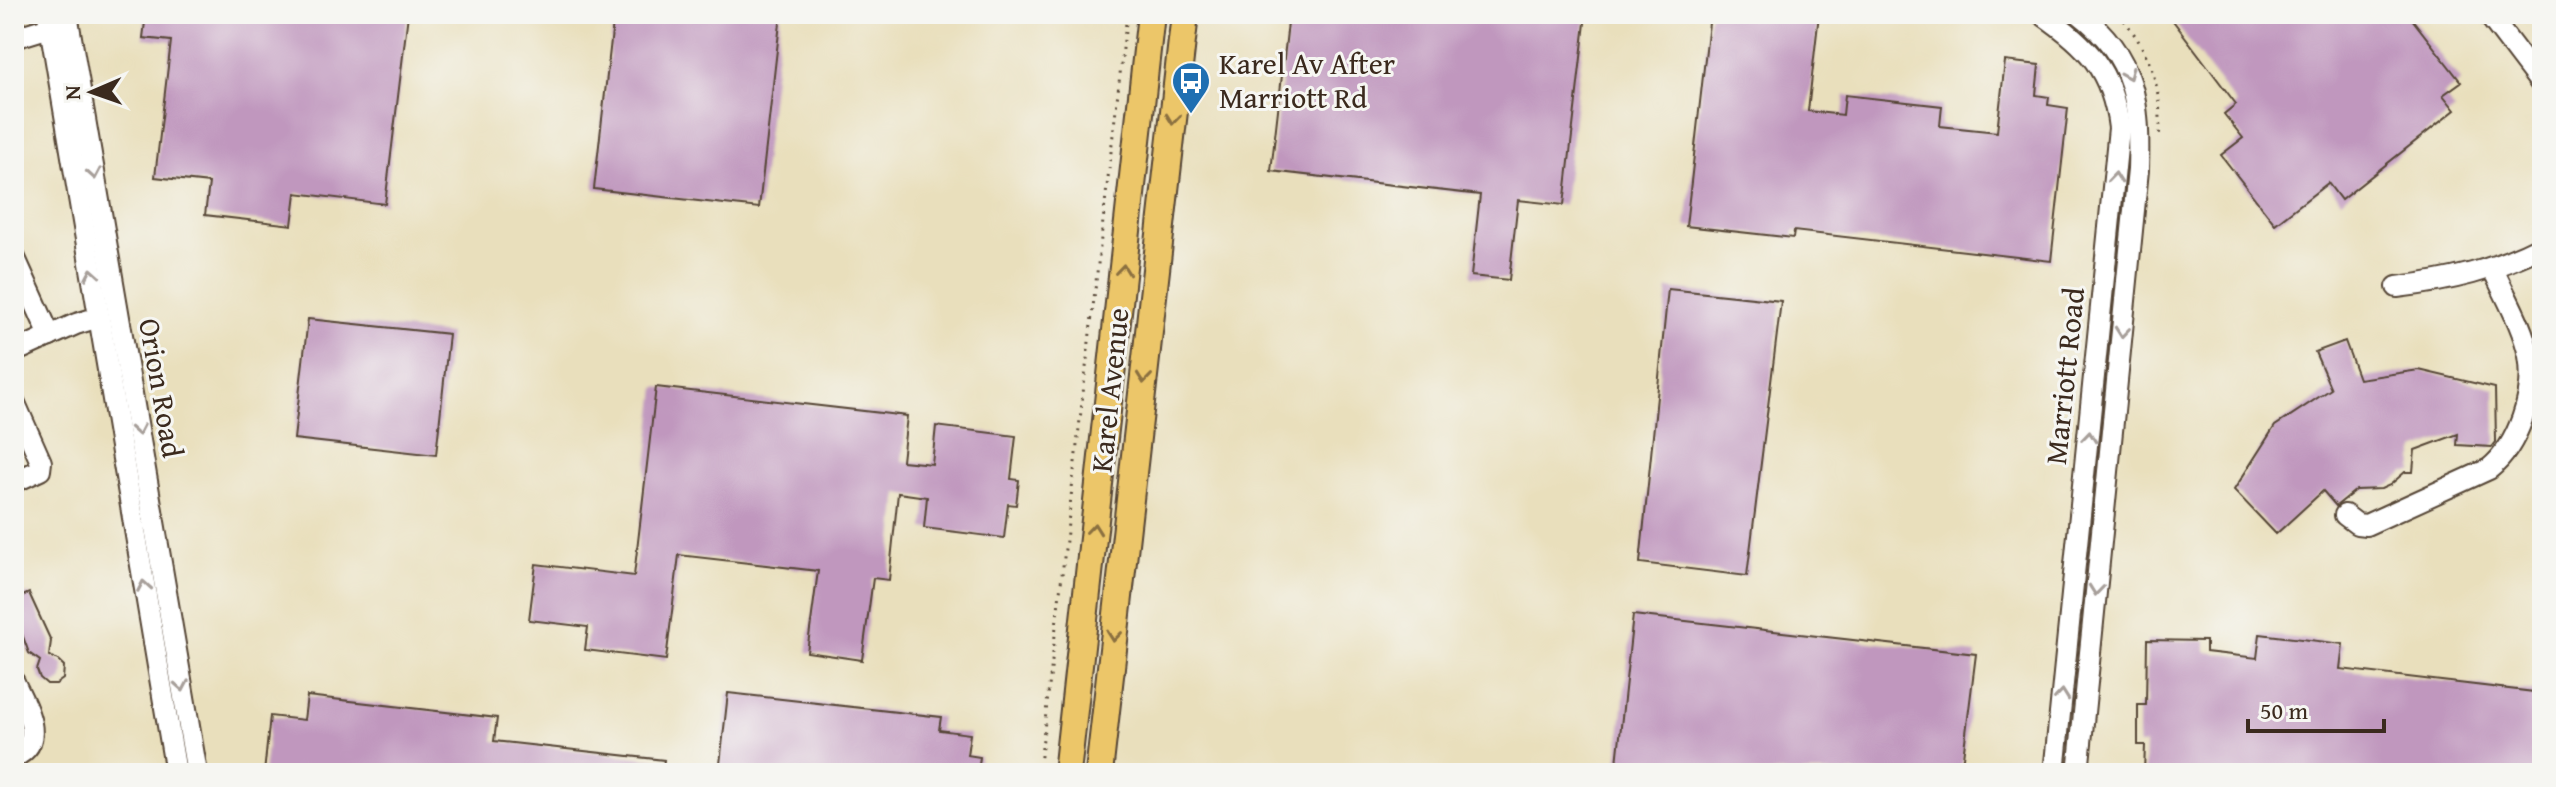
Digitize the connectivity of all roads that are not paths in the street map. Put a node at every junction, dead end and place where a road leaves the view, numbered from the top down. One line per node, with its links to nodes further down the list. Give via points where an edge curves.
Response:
1 (67, 14): 23 (street, Orion Road, one-way to 23)
2 (1151, 14): 24 (main road, Karel Avenue, one-way to 2)
3 (1185, 14): 25 (main road, Karel Avenue, one-way to 25)
4 (2042, 14): 26 (street, Marriott Road, one-way to 4, via 2119,128 2113,96 2086,48)
5 (2080, 14): 27 (street, Marriott Road, one-way to 27, via 2119,55 2131,78 2139,125)
6 (2488, 14): 9 (street)
7 (49, 20): 8 (street); 14 (street, Orion Road, one-way to 7)
8 (14, 38)
9 (2542, 85)
10 (2542, 246): 12 (street)
11 (14, 256): 15 (street)
12 (2493, 269): 13 (street); 19 (street, via 2529,357 2528,391 2512,444 2489,469 2366,525)
13 (2397, 287)
14 (99, 317): 15 (street); 22 (street, Orion Road, one-way to 14)
15 (50, 336): 16 (street)
16 (14, 352)
17 (14, 401): 18 (street, via 41,462 40,470)
18 (14, 482)
19 (2345, 515)
20 (14, 682): 21 (street, via 33,731 31,744)
21 (14, 757)
22 (176, 773)
23 (197, 773)
24 (1067, 773)
25 (1099, 773)
26 (2054, 773)
27 (2078, 773)

